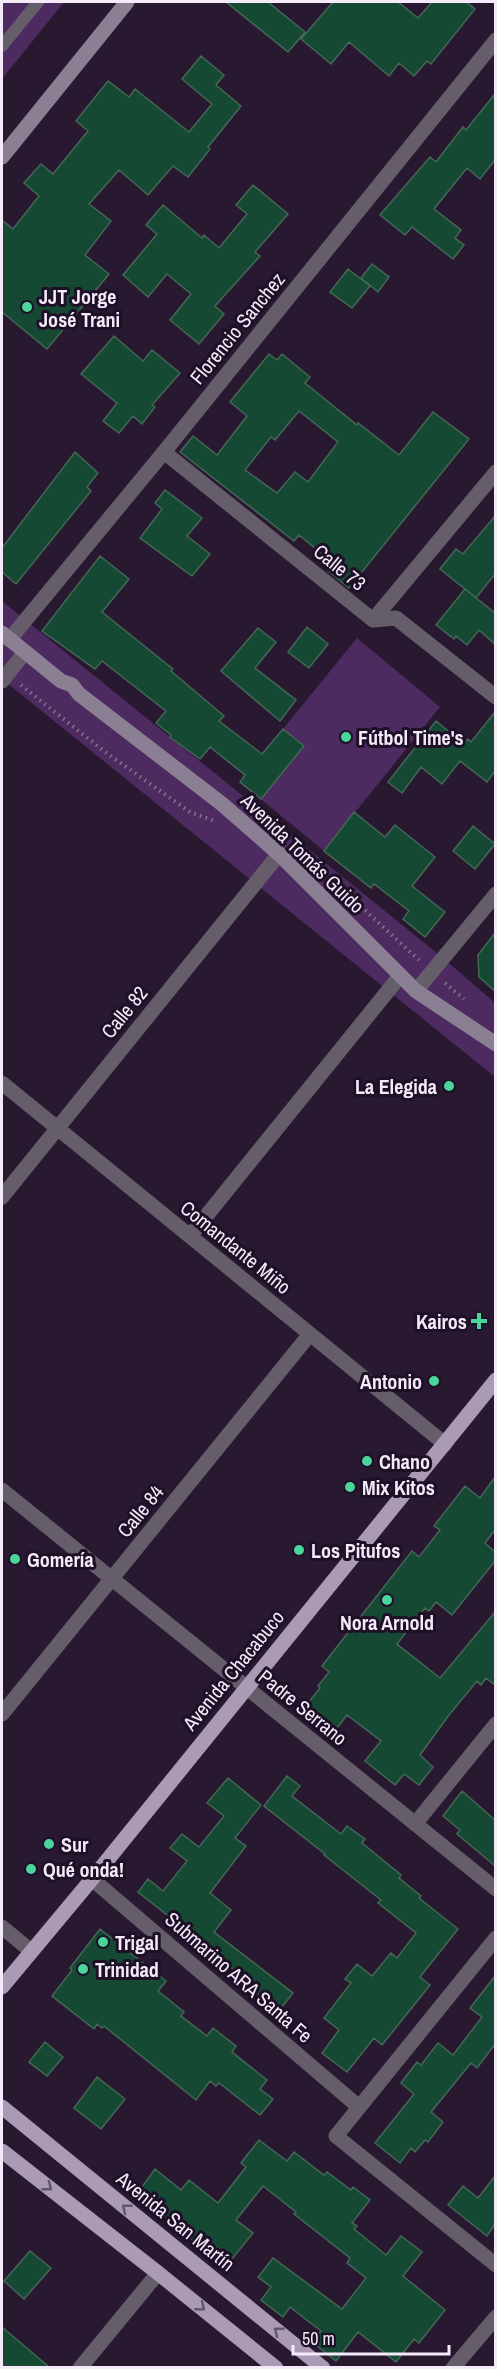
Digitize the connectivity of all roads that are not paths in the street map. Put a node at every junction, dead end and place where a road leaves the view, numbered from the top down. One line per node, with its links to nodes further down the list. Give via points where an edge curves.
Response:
1 (38, 2): 4 (street)
2 (127, 2): 5 (main road)
3 (495, 40): 6 (street, Florencio Sanchez)
4 (2, 46)
5 (2, 157)
6 (164, 452): 8 (street, Calle 73); 9 (street, Florencio Sanchez)
7 (495, 472): 8 (street)
8 (373, 620): 12 (street, via 396,618)
9 (5, 636): 10 (main road, Avenida Tomás Guido)
10 (25, 652): 11 (street); 13 (main road, Avenida Tomás Guido, via 222,804)
11 (2, 681)
12 (495, 697)
13 (279, 854): 15 (main road, Avenida Tomás Guido); 19 (street, Calle 82)
14 (495, 894): 16 (street)
15 (400, 976): 16 (main road, Avenida Tomás Guido); 21 (street)
16 (416, 991): 17 (main road, Avenida Tomás Guido)
17 (495, 1044)
18 (2, 1083): 19 (street, Comandante Miño)
19 (57, 1129): 20 (street, Calle 82); 21 (street, Comandante Miño)
20 (2, 1197)
21 (190, 1236): 22 (street, Comandante Miño)
22 (310, 1334): 24 (street, Comandante Miño); 26 (street, Calle 84)
23 (495, 1380): 24 (main road, Avenida Chacabuco)
24 (445, 1444): 27 (main road, Avenida Chacabuco)
25 (2, 1490): 26 (street, Padre Serrano)
26 (112, 1579): 27 (street, Padre Serrano); 28 (street, Calle 84)
27 (245, 1688): 30 (street, Padre Serrano); 31 (main road, Avenida Chacabuco)
28 (2, 1714)
29 (495, 1724): 30 (street)
30 (415, 1824): 32 (street, Padre Serrano)
31 (92, 1878): 35 (main road, Avenida Chacabuco); 38 (street, Submarino ARA Santa Fe)
32 (495, 1889)
33 (2, 1927): 35 (street)
34 (495, 1938): 38 (street)
35 (31, 1951): 36 (main road, Avenida Chacabuco)
36 (2, 1987)
37 (2, 2107): 45 (main road, Avenida San Martín, one-way to 37)
38 (359, 2107): 40 (street, via 336,2136)
39 (2, 2151): 41 (main road, one-way to 41)
40 (495, 2265)
41 (158, 2272): 43 (street); 44 (main road, one-way to 44)
42 (495, 2317): 46 (street)
43 (80, 2367)
44 (276, 2367)
45 (323, 2367)
46 (453, 2367)

